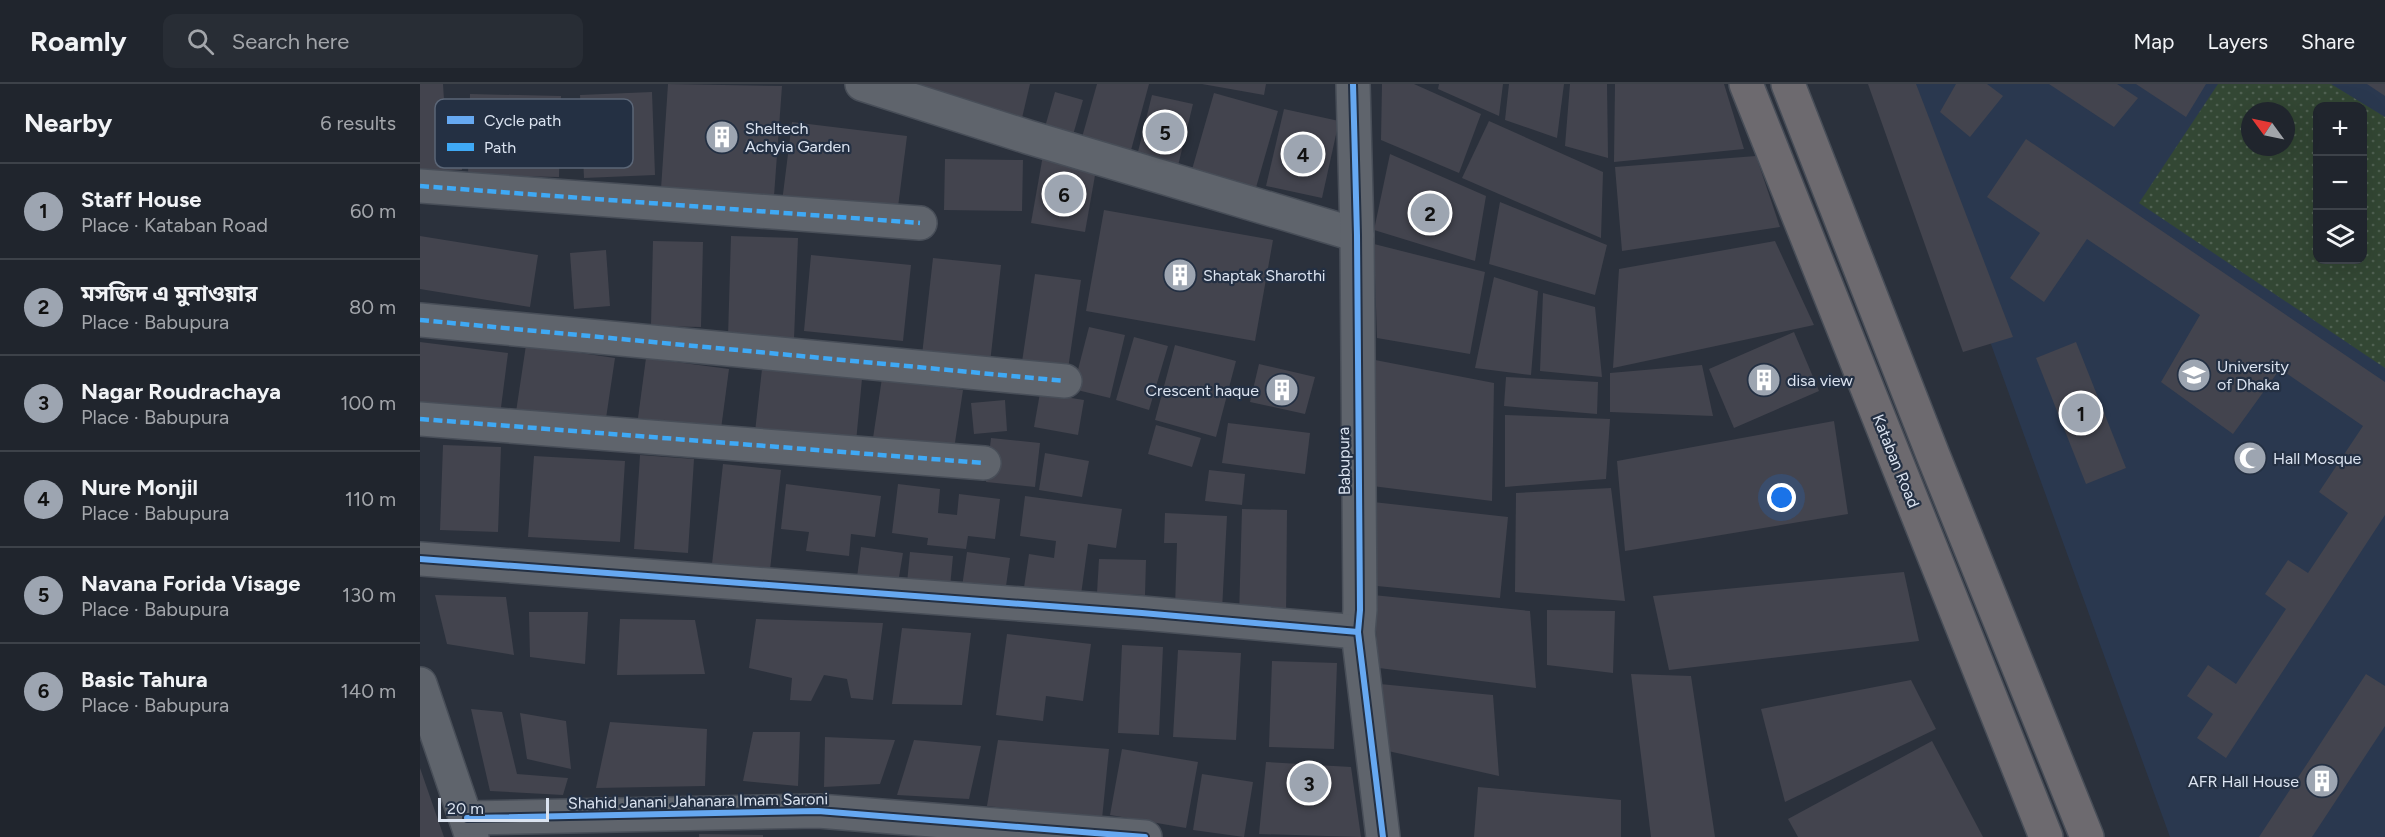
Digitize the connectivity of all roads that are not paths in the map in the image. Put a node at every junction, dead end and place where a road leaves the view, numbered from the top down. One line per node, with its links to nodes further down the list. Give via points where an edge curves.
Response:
1 (862, 84): 7 (street)
2 (1353, 84): 7 (street, Babupura)
3 (1746, 84): 18 (main road, Kataban Road)
4 (1788, 84): 16 (main road)
5 (420, 186): 6 (street)
6 (920, 223)
7 (1357, 235): 13 (street, Babupura)
8 (420, 320): 9 (street)
9 (1065, 381)
10 (420, 419): 11 (street)
11 (984, 463)
12 (420, 559): 13 (street)
13 (1358, 632): 20 (street, Babupura)
14 (420, 684): 15 (street)
15 (427, 731): 17 (street)
16 (2082, 827): 18 (main road)
17 (469, 828): 19 (street, Shahid Janani Jahanara Imam Saroni, via 818,811)
18 (2045, 835)
19 (1145, 837)
20 (1383, 837)

